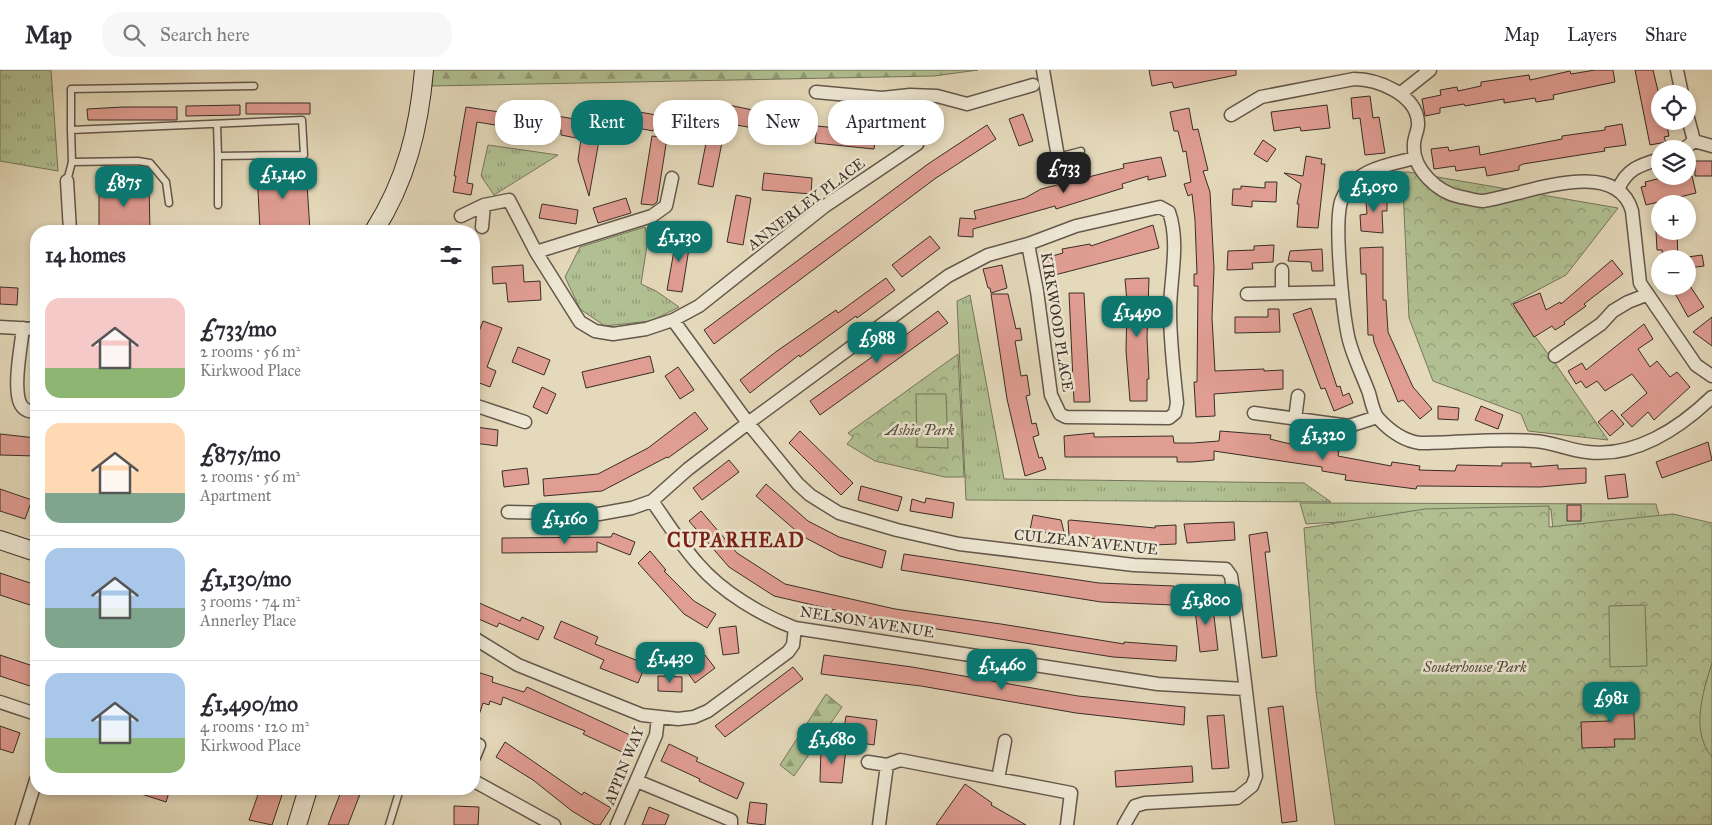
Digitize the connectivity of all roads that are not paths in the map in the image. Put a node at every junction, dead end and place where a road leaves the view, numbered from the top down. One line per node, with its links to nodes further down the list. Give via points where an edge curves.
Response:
1 (424, 70): 30 (street, via 419,121 412,150 401,181)
2 (1042, 70): 18 (street)
3 (1430, 70): 9 (street)
4 (1677, 70): 6 (street)
5 (1032, 85): 10 (street, via 967,104 937,96)
6 (1680, 85)
7 (254, 86): 13 (lane, via 72,89)
8 (816, 92): 10 (street, via 882,98)
9 (1401, 93): 11 (street, via 1375,81 1354,79 1261,97); 19 (street, via 1418,122)
10 (910, 95): 39 (street, ANNERLEY PLACE, via 910,123 917,144 825,206 699,306)
11 (1231, 115)
12 (217, 124): 13 (lane); 17 (lane); 17 (lane, via 302,120 304,155)
13 (71, 130): 20 (lane)
14 (1696, 145): 15 (street)
15 (1712, 146)
16 (1081, 151): 18 (lane)
17 (218, 156): 26 (lane)
18 (1058, 156)
19 (1415, 158): 24 (street, via 1426,176 1443,190 1481,201 1577,181 1593,181); 35 (street, via 1363,174 1342,200 1338,214)
20 (72, 162): 23 (lane); 25 (lane, via 150,163 166,182)
21 (1651, 162): 24 (street, via 1634,167)
22 (672, 178): 33 (street, via 666,206 652,216)
23 (67, 181): 29 (street)
24 (1618, 190): 38 (street, via 1629,202 1640,283)
25 (169, 203)
26 (218, 205)
27 (484, 205): 28 (street); 31 (street); 33 (street, ANNERLEY PLACE, via 509,200)
28 (461, 216)
29 (70, 225)
30 (377, 225)
31 (482, 227)
32 (1028, 244): 32 (street, KIRKWOOD PLACE, via 1076,226 1146,209 1160,207 1169,212 1172,221 1170,311 1175,413 1169,418 1066,417 1060,414 1051,395); 53 (street, KIRKWOOD PLACE, via 988,255 948,276)
33 (536, 252): 39 (street, ANNERLEY PLACE, via 580,322 595,331 613,334 646,329)
34 (1282, 270): 36 (street)
35 (1342, 292): 36 (street); 50 (street, via 1348,338)
36 (1282, 293): 37 (street)
37 (1247, 294)
38 (1646, 295): 43 (street, via 1613,311 1601,324); 44 (street, via 1696,365)
39 (673, 320): 53 (street, CULZEAN AVENUE)
40 (0, 327): 41 (street)
41 (23, 328): 42 (street); 48 (street, via 18,391 20,404)
42 (30, 329)
43 (1555, 356)
44 (1712, 376)
45 (1298, 396): 51 (street)
46 (1712, 397): 50 (street, via 1665,434 1648,443 1602,452 1534,441 1420,443 1404,439)
47 (480, 408): 52 (street)
48 (30, 410)
49 (1254, 413): 51 (street)
50 (1377, 417): 51 (street, via 1349,426)
51 (1295, 419)
52 (525, 422)
53 (748, 423): 54 (street, KIRKWOOD PLACE, via 688,468); 60 (street, CULZEAN AVENUE, via 798,484 827,507 849,516 959,544 1134,566 1226,569 1231,576 1246,671)
54 (652, 501): 55 (street, KIRKWOOD PLACE, via 599,514); 58 (street, NELSON AVENUE, via 699,565 740,600 769,618)
55 (508, 512)
56 (0, 540): 57 (street)
57 (30, 550)
58 (795, 628): 60 (street, NELSON AVENUE, via 1158,684); 63 (street, via 793,646 788,652 708,711 694,717)
59 (480, 642): 63 (street, via 518,665 642,715)
60 (1245, 689): 81 (street, CULZEAN AVENUE, via 1256,776 1252,786 1237,798 1135,806)
61 (0, 702): 62 (street)
62 (30, 712)
63 (658, 718): 68 (street, APPIN WAY, via 656,735)
64 (1005, 741): 67 (street)
65 (868, 762): 66 (street)
66 (887, 764): 67 (street, via 900,760); 79 (street)
67 (998, 779): 80 (street, via 1071,793)
68 (637, 780): 77 (street, APPIN WAY); 78 (street, via 731,820)
69 (480, 784): 76 (street)
70 (31, 795): 73 (street)
71 (306, 795): 74 (street)
72 (398, 795): 75 (lane)
73 (22, 825)
74 (297, 825)
75 (389, 825)
76 (554, 825)
77 (617, 825)
78 (731, 825)
79 (879, 825)
80 (1066, 825)
81 (1124, 825)

